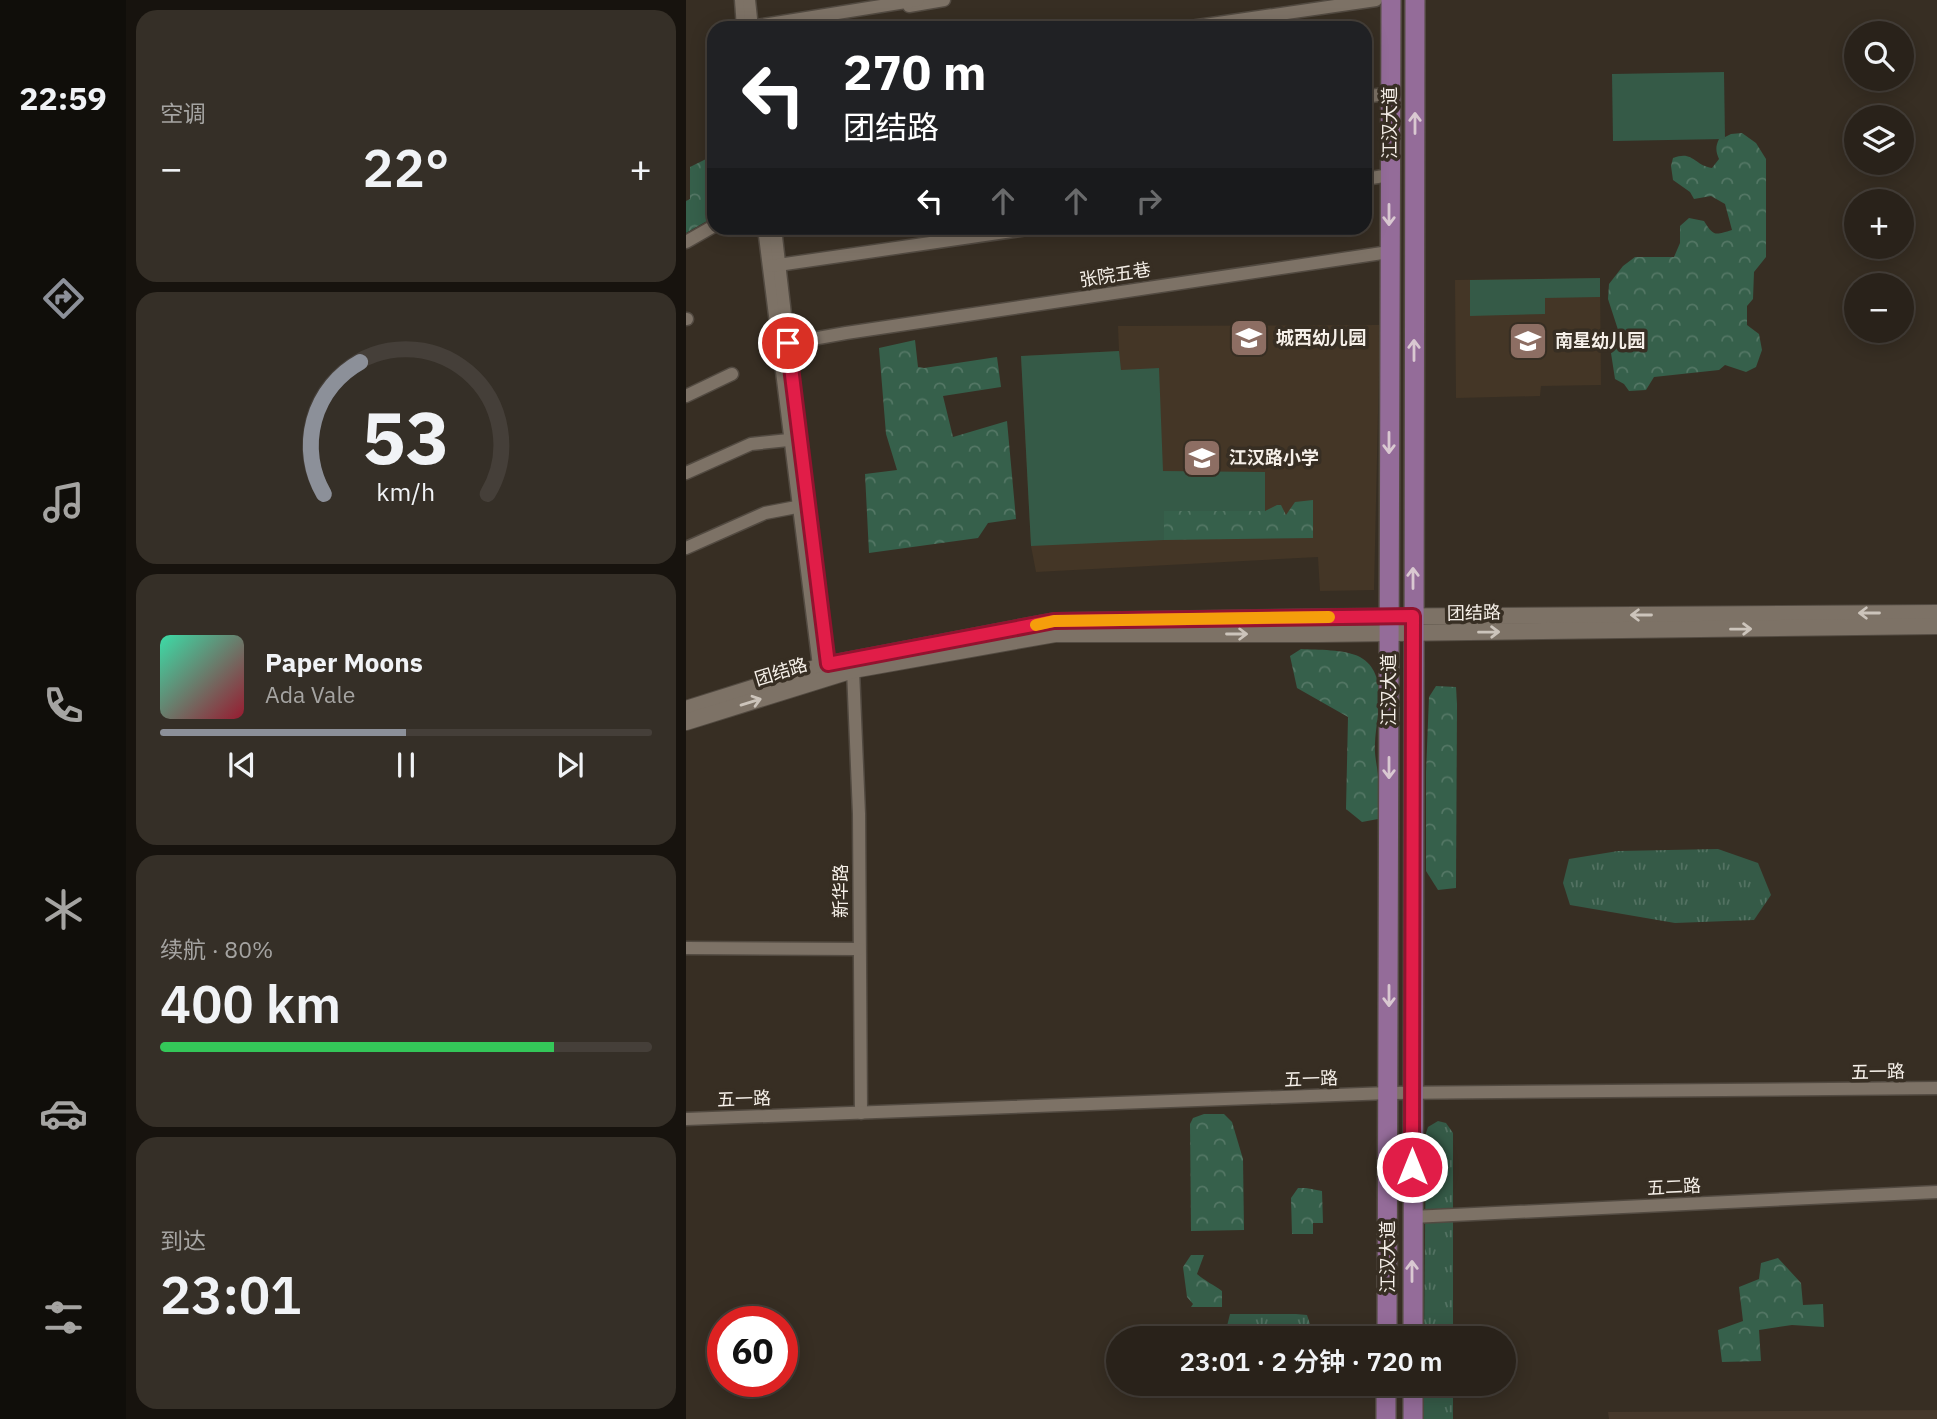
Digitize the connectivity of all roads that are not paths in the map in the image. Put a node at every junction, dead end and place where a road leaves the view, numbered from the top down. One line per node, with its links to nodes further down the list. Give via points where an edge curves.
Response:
1 (741, 0): 8 (street)
2 (749, 0): 9 (street)
3 (918, 0): 7 (street)
4 (944, 0): 11 (street)
5 (1415, 0): 34 (main road, 江汉大道, one-way to 5)
6 (1386, 1): 12 (street); 13 (street); 14 (main road, 江汉大道)
7 (873, 3): 10 (street)
8 (746, 21)
9 (748, 21)
10 (783, 21)
11 (814, 21)
12 (1236, 21)
13 (1260, 21)
14 (1390, 93): 15 (street); 16 (main road, 江汉大道)
15 (1372, 96)
16 (1390, 175): 17 (street); 23 (main road, 江汉大道, one-way to 23)
17 (1372, 178)
18 (707, 230): 22 (street)
19 (766, 235): 24 (street)
20 (775, 235): 24 (street)
21 (986, 235): 24 (street)
22 (686, 242)
23 (1389, 251): 25 (street, 张院五巷); 33 (main road, 江汉大道, one-way to 33)
24 (774, 266): 25 (street)
25 (784, 344): 28 (street)
26 (732, 374): 27 (street)
27 (686, 396)
28 (795, 440): 29 (street, via 751,444); 30 (street)
29 (686, 473)
30 (803, 506): 31 (street, via 765,513); 36 (street)
31 (686, 548)
32 (1937, 613): 34 (main road, 团结路, one-way to 34)
33 (1389, 625): 34 (main road, 团结路); 36 (main road, 团结路, via 1054,621); 37 (main road, 团结路, one-way to 33, via 1055,634); 43 (main road, 江汉大道, one-way to 43)
34 (1413, 625): 35 (main road, 团结路, one-way to 35); 44 (main road, 江汉大道)
35 (1937, 626)
36 (823, 665): 38 (main road, 团结路)
37 (853, 670): 39 (main road, 团结路, one-way to 37); 41 (street, 新华路)
38 (686, 709)
39 (686, 722)
40 (686, 948): 41 (street)
41 (859, 949): 45 (street, 新华路)
42 (1937, 1088): 44 (street, 五一路)
43 (1389, 1093): 44 (street, 五一路); 45 (street, 五一路); 49 (main road, 江汉大道)
44 (1412, 1093): 48 (main road, 江汉大道)
45 (861, 1113): 46 (street, 五一路)
46 (686, 1119)
47 (1937, 1192): 48 (street, 五二路)
48 (1412, 1217): 50 (main road, 江汉大道, one-way to 48)
49 (1387, 1326)
50 (1413, 1326)
51 (1387, 1396): 53 (main road)
52 (1413, 1396): 54 (main road)
53 (1386, 1419)
54 (1413, 1419)

